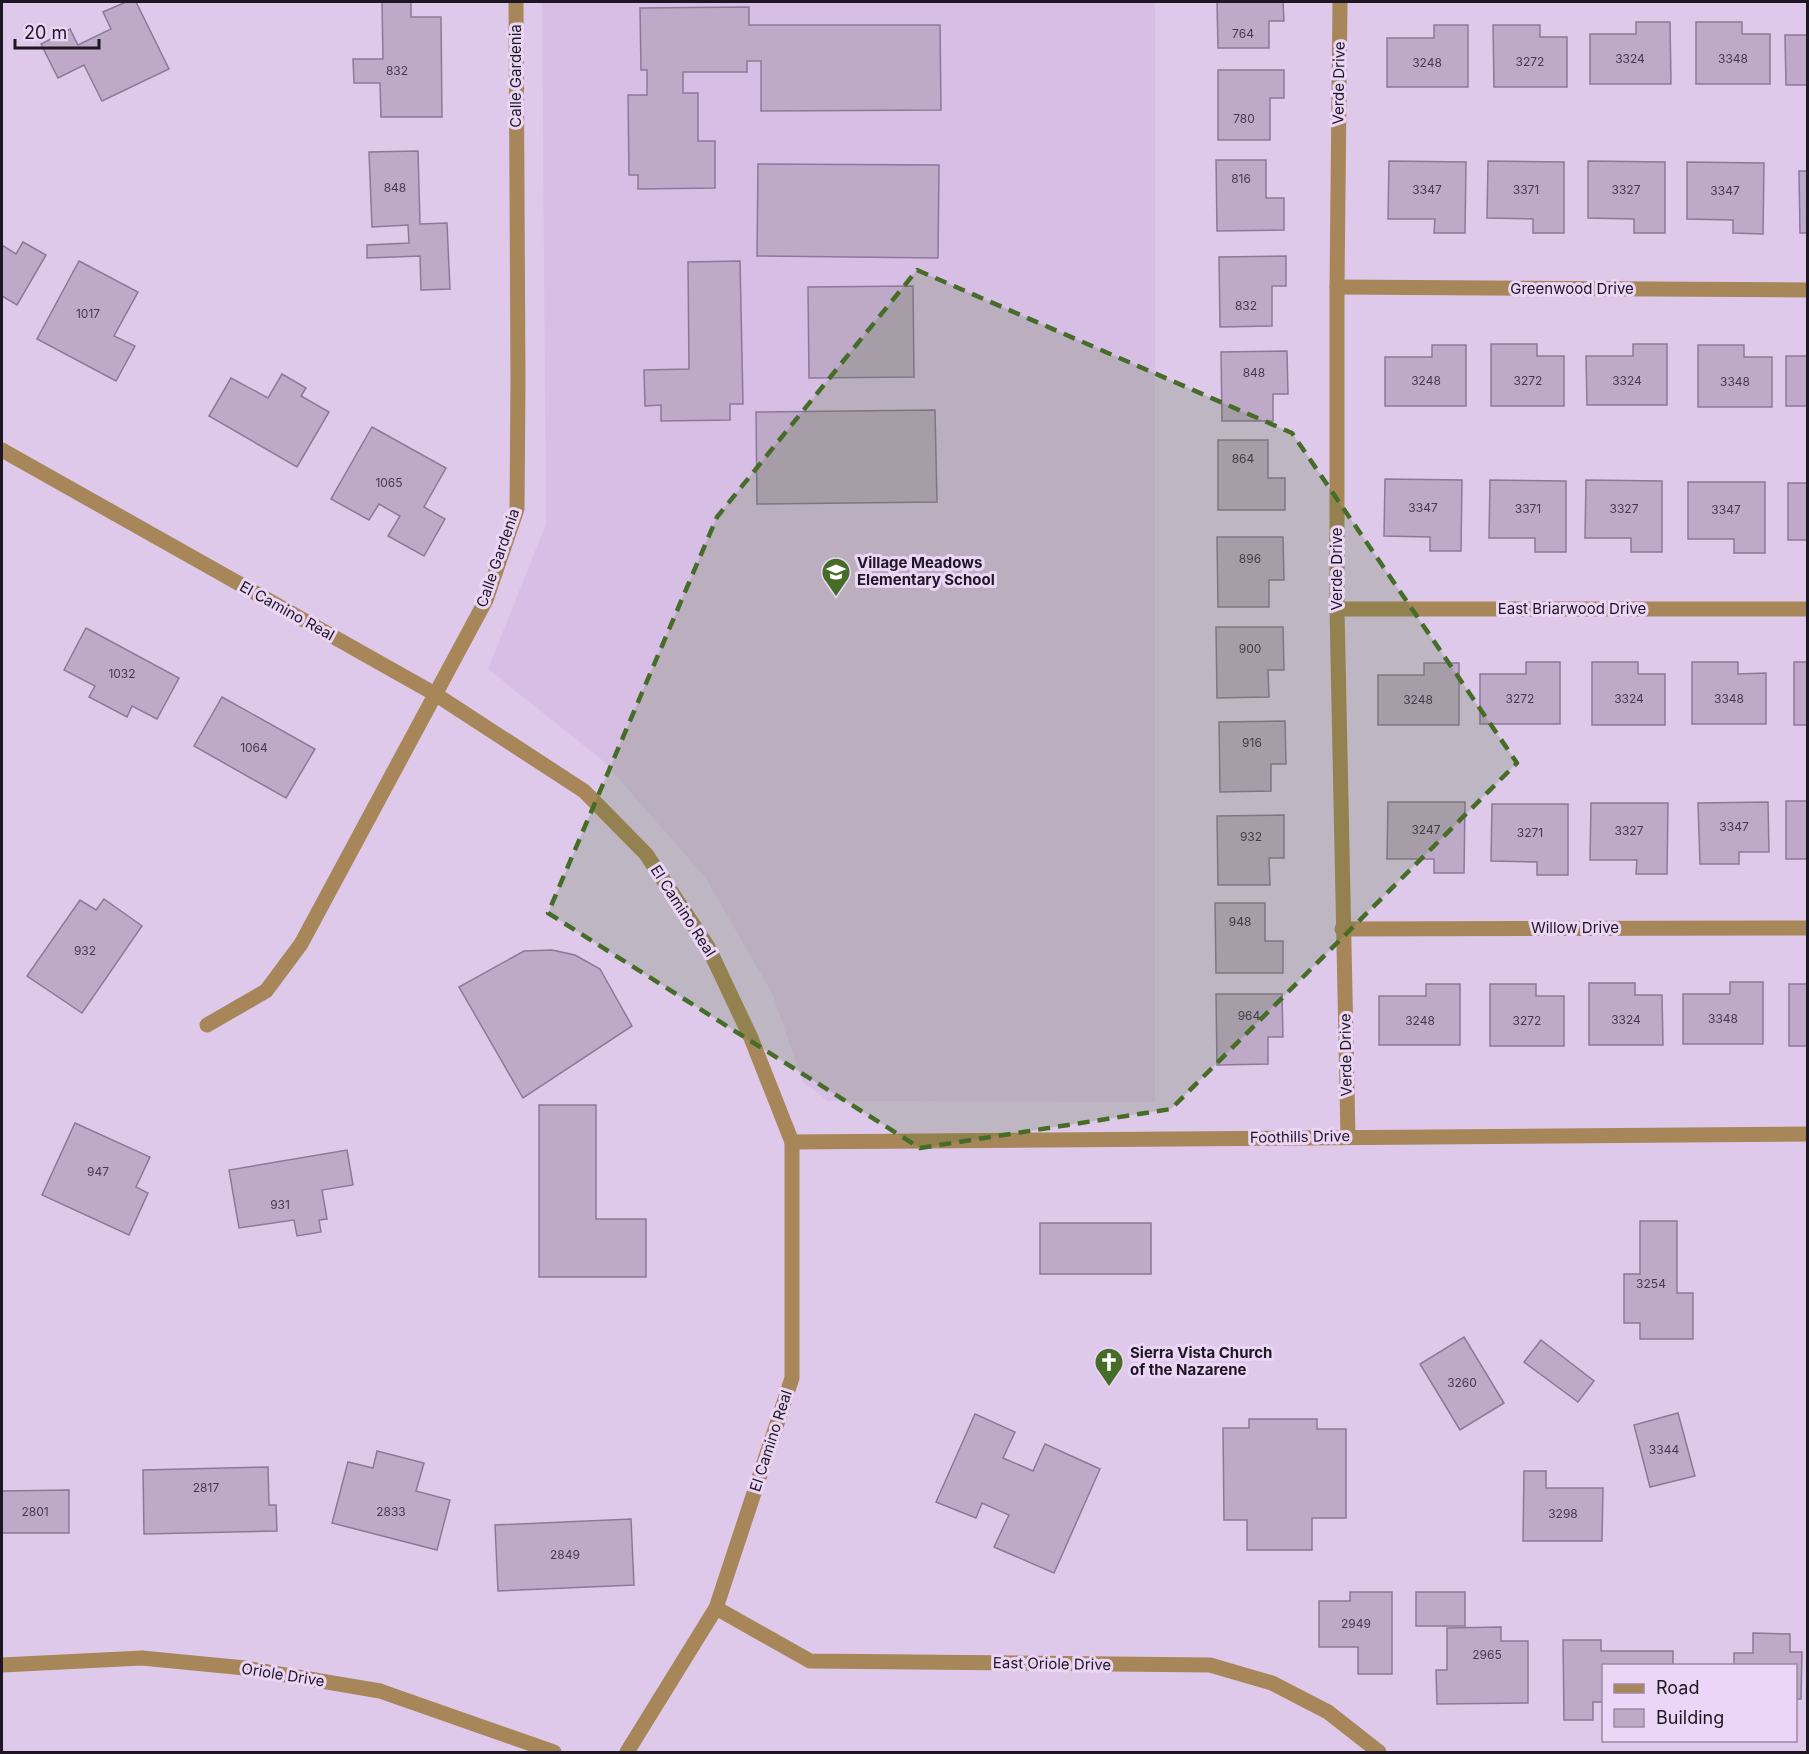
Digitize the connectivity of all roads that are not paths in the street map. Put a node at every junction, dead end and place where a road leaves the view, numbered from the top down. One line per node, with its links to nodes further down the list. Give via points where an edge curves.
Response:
1 (516, 2): 8 (street, Calle Gardenia, via 517,508 486,600)
2 (1340, 2): 3 (street, Verde Drive)
3 (1336, 287): 4 (street, Greenwood Drive); 6 (street, Verde Drive)
4 (1808, 290)
5 (2, 450): 8 (street, El Camino Real)
6 (1336, 609): 7 (street, East Briarwood Drive); 10 (street, Verde Drive)
7 (1808, 609)
8 (435, 694): 11 (street, Calle Gardenia, via 301,944 266,991); 14 (street, El Camino Real, via 584,791 646,854 708,946 751,1038)
9 (1808, 928): 10 (street, Willow Drive)
10 (1342, 929): 13 (street, Verde Drive)
11 (207, 1025)
12 (1808, 1134): 13 (street, Foothills Drive)
13 (1348, 1137): 14 (street, Foothills Drive)
14 (792, 1142): 15 (street, El Camino Real, via 792,1378)
15 (716, 1608): 18 (street, El Camino Real); 19 (street, East Oriole Drive, via 810,1661 1210,1665 1272,1683 1328,1713)
16 (2, 1665): 17 (street, Oriole Drive, via 142,1658 245,1668 380,1691)
17 (554, 1752)
18 (627, 1752)
19 (1379, 1752)

